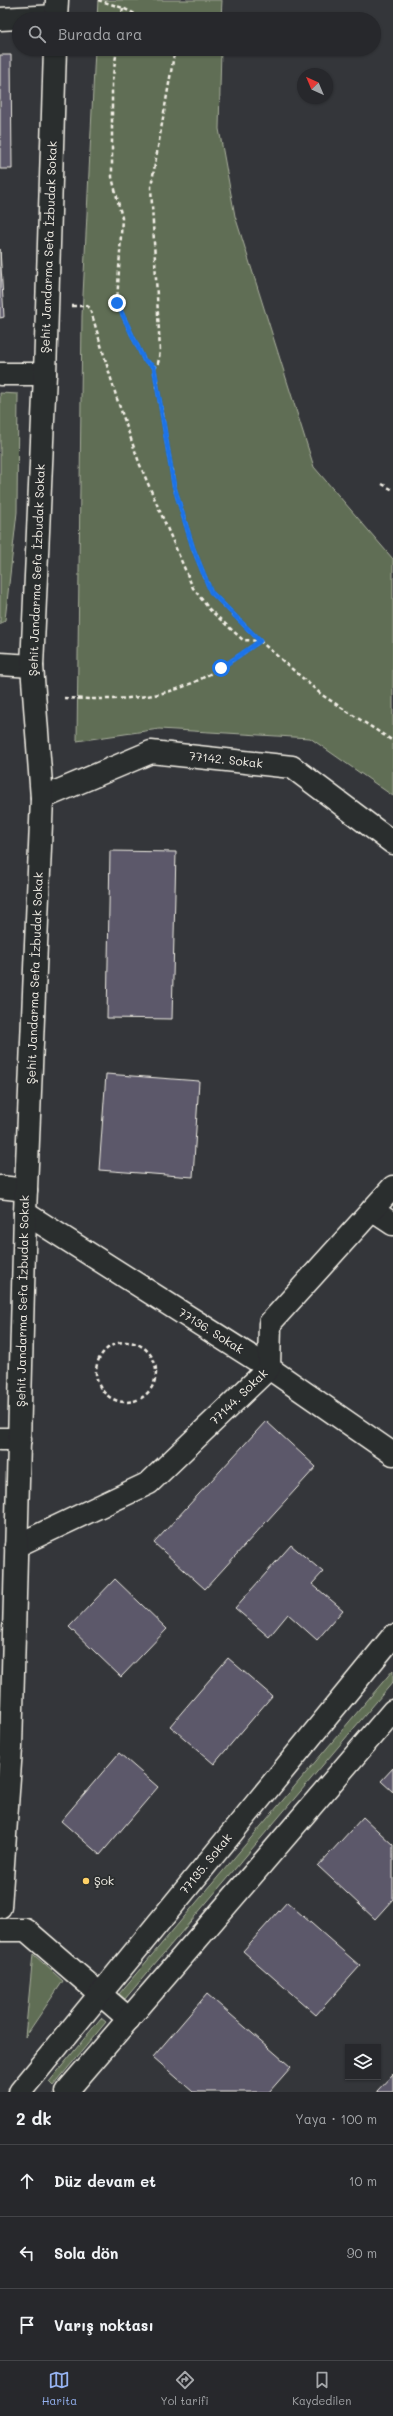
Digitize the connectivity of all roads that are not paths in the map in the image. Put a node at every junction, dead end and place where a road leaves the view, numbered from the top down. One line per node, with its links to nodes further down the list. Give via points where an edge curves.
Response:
1 (12, 18): 2 (street)
2 (0, 19)
3 (55, 56): 5 (street, Şehit Jandarma Sefa İzbudak Sokak)
4 (0, 374): 5 (street)
5 (45, 374): 7 (street, Şehit Jandarma Sefa İzbudak Sokak)
6 (0, 664): 7 (street)
7 (32, 666): 8 (street, Şehit Jandarma Sefa İzbudak Sokak)
8 (42, 798): 9 (street, 77142. Sokak, via 151,752 292,766); 12 (street, Şehit Jandarma Sefa İzbudak Sokak)
9 (393, 844)
10 (0, 1187): 12 (street)
11 (393, 1187): 13 (street, 77144. Sokak)
12 (26, 1190): 14 (street, Şehit Jandarma Sefa İzbudak Sokak)
13 (372, 1210): 15 (street); 16 (street, 77144. Sokak, via 270,1323)
14 (25, 1213): 16 (street, 77136. Sokak); 17 (street, Şehit Jandarma Sefa İzbudak Sokak)
15 (393, 1224)
16 (270, 1368): 18 (street, 77136. Sokak); 19 (street, 77144. Sokak, via 149,1483)
17 (10, 1439): 19 (street, Şehit Jandarma Sefa İzbudak Sokak)
18 (393, 1454)
19 (16, 1546): 22 (street, Şehit Jandarma Sefa İzbudak Sokak)
20 (393, 1636): 25 (street, 77135. Sokak)
21 (393, 1711): 26 (street)
22 (6, 1748): 23 (street, Şehit Jandarma Sefa İzbudak Sokak)
23 (0, 1906)
24 (0, 1930): 25 (street, via 26,1930)
25 (99, 1994): 26 (street); 27 (street, 77135. Sokak)
26 (129, 2019): 28 (street)
27 (20, 2092)
28 (66, 2092)

